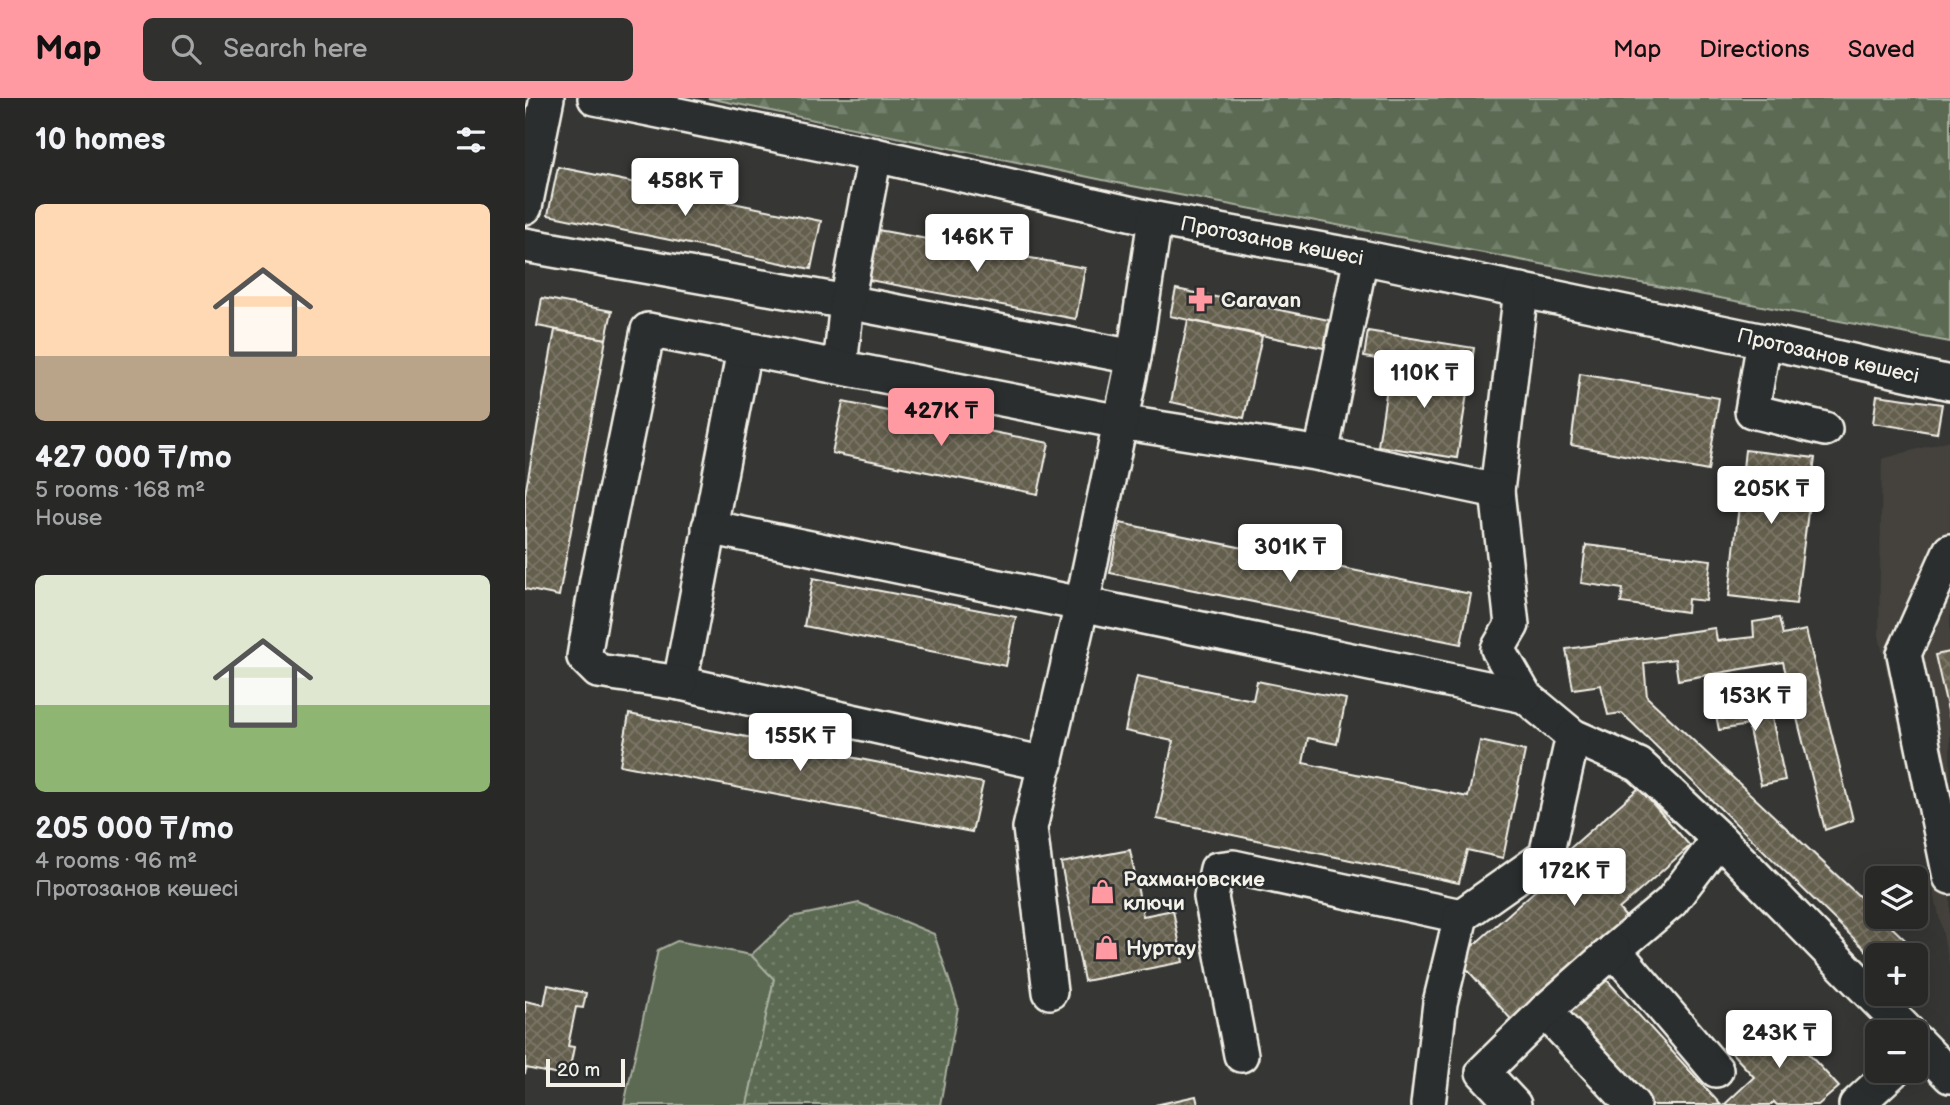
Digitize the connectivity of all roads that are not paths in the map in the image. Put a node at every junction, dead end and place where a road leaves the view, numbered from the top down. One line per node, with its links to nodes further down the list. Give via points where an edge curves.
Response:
1 (547, 98): 4 (street)
2 (595, 98): 3 (street, Протозанов көшесі)
3 (875, 155): 5 (street, Протозанов көшесі); 9 (street)
4 (525, 206)
5 (1155, 219): 7 (street, Протозанов көшесі); 12 (street)
6 (525, 245): 9 (street)
7 (1361, 257): 8 (street, Протозанов көшесі); 17 (street)
8 (1521, 290): 10 (street, Протозанов көшесі); 18 (street)
9 (848, 302): 12 (street); 13 (street)
10 (1764, 341): 14 (street, Протозанов көшесі); 16 (street, via 1752,411)
11 (744, 350): 13 (street); 19 (street); 22 (street, via 648,330 597,580 584,657 599,671)
12 (1135, 356): 15 (street)
13 (839, 367): 15 (street)
14 (1950, 383)
15 (1120, 422): 17 (street); 21 (street)
16 (1825, 429)
17 (1321, 454): 18 (street)
18 (1497, 491): 23 (street, via 1512,625 1498,649)
19 (709, 527): 21 (street); 22 (street)
20 (1950, 551): 27 (street, via 1904,654)
21 (1082, 604): 23 (street); 25 (street)
22 (680, 683): 25 (street)
23 (1525, 696): 24 (street)
24 (1573, 736): 26 (street, via 1639,765); 28 (street, via 1546,856)
25 (1046, 764): 30 (street, via 1030,828)
26 (1719, 839): 29 (street, via 1671,902); 32 (street)
27 (1950, 877)
28 (1461, 916): 33 (street, via 1233,867 1217,869 1211,897); 38 (street, via 1440,1003)
29 (1613, 950): 31 (street); 35 (street)
30 (1049, 992)
31 (1545, 1011): 39 (street, via 1483,1072); 40 (street)
32 (1893, 1020)
33 (1241, 1055)
34 (1928, 1055): 36 (street)
35 (1716, 1070)
36 (1950, 1076)
37 (1880, 1083): 41 (street)
38 (1428, 1105)
39 (1514, 1105)
40 (1633, 1105)
41 (1856, 1105)

